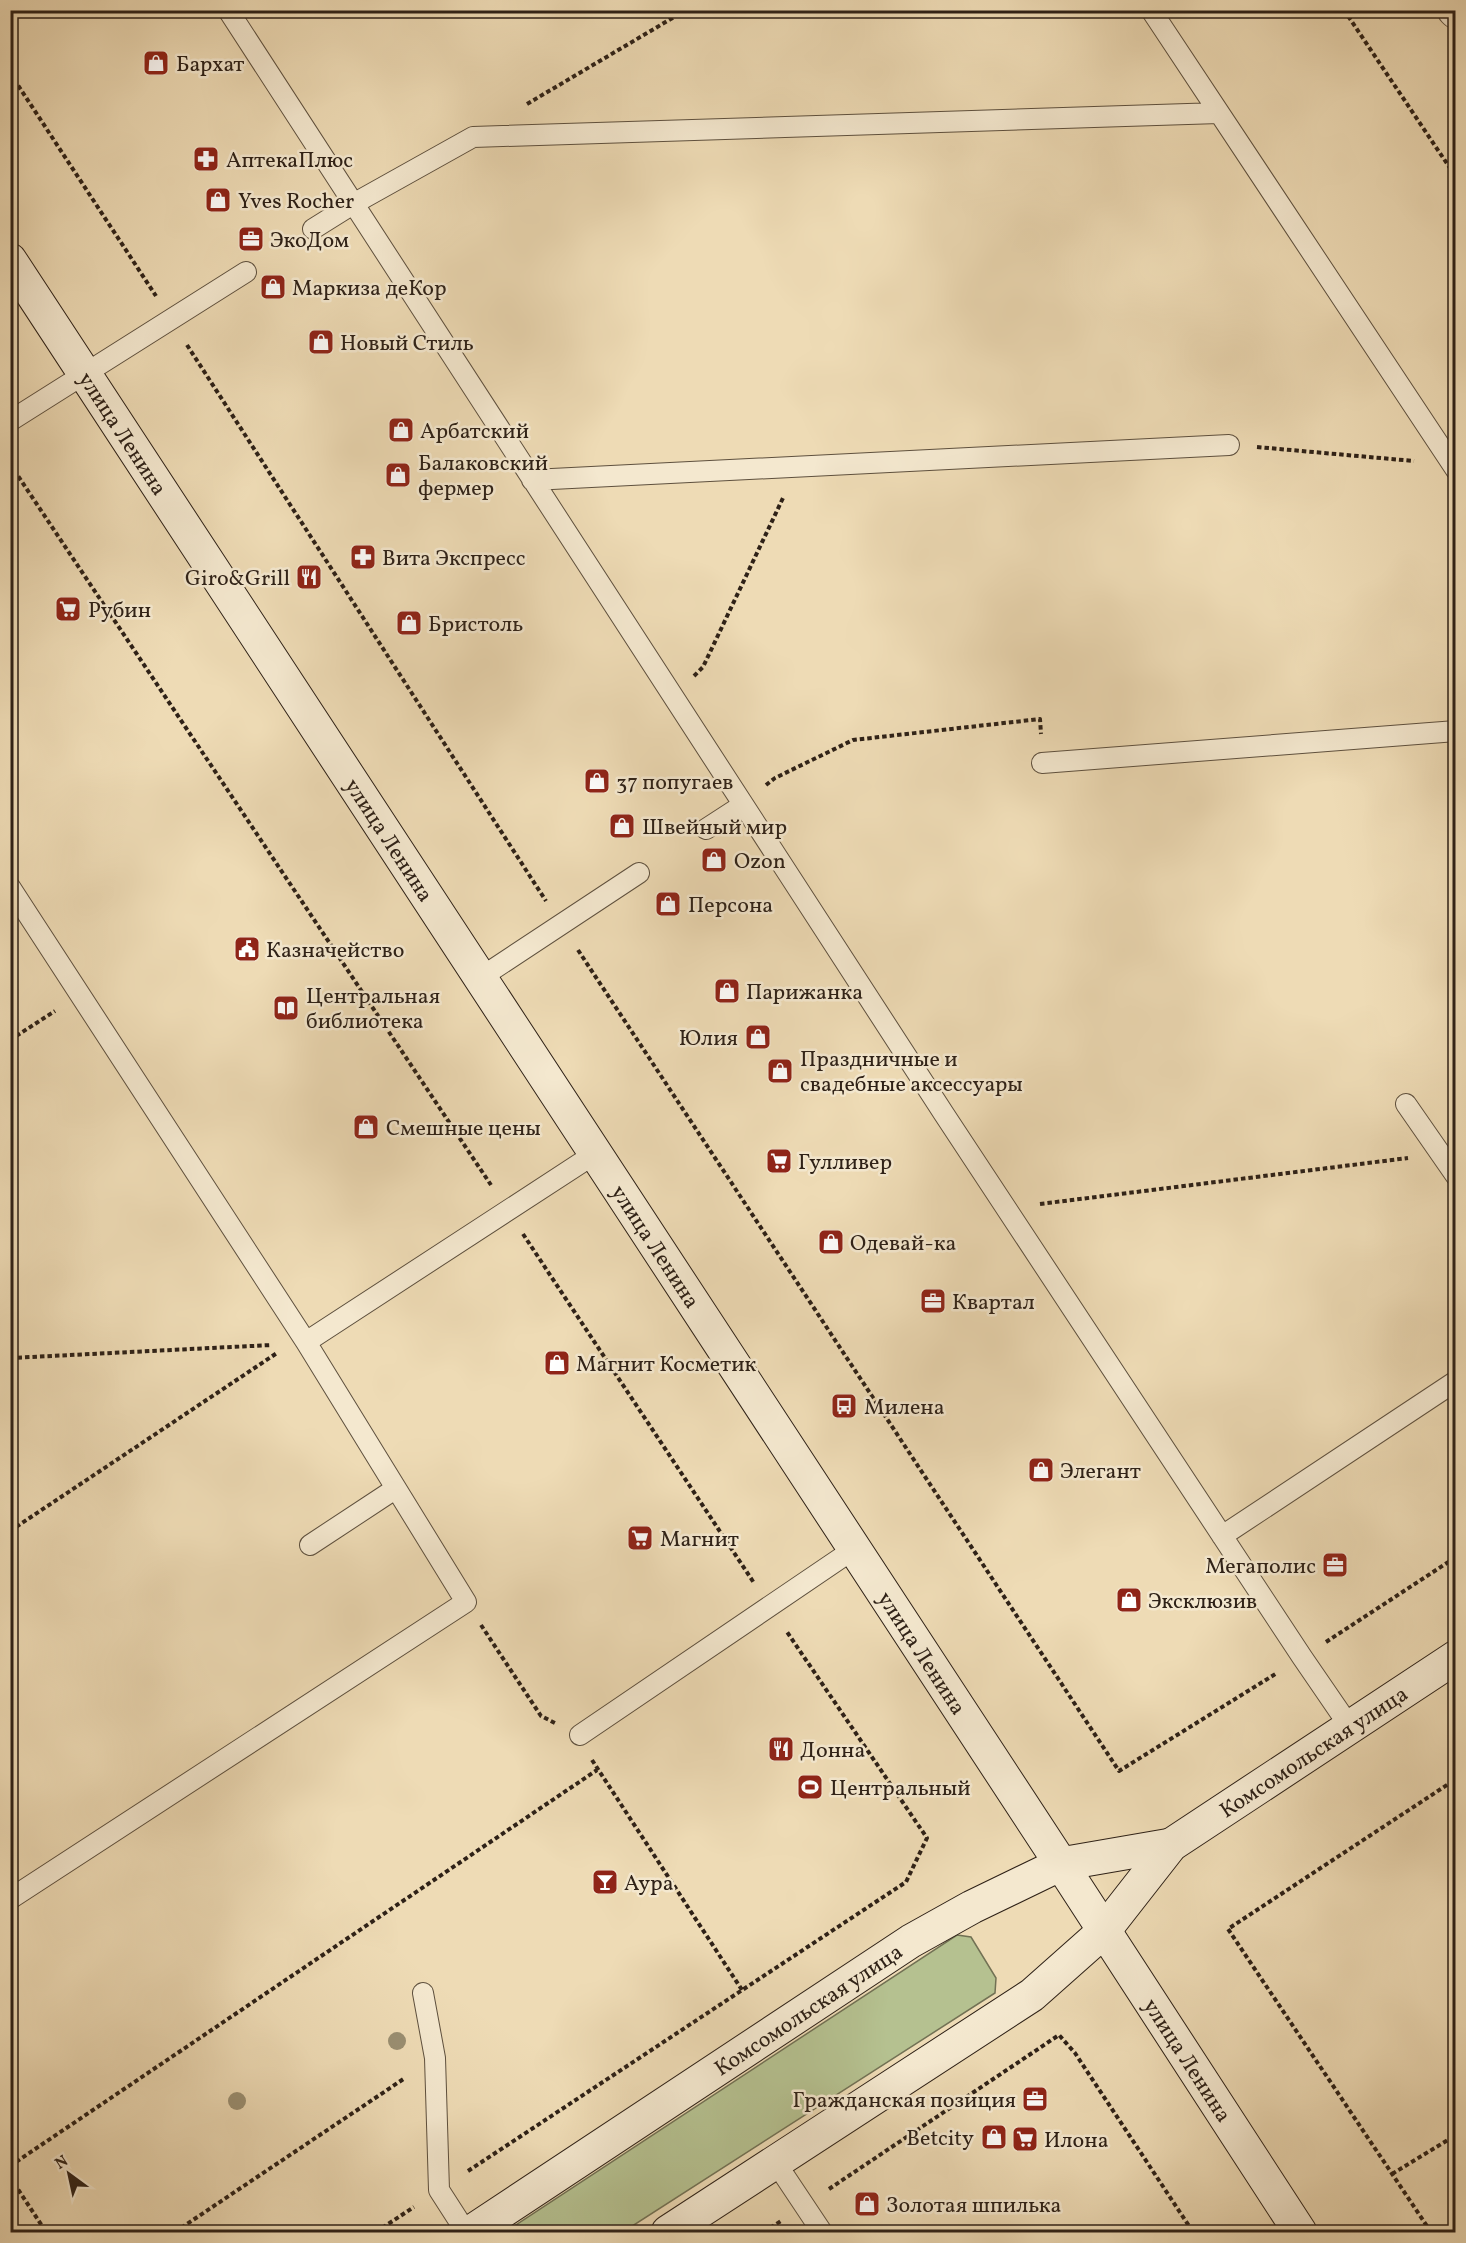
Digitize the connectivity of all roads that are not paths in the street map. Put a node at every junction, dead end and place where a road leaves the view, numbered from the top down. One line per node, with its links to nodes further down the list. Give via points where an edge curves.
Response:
1 (228, 10): 4 (lane)
2 (1151, 10): 3 (lane)
3 (1219, 113): 4 (lane, via 472,137); 11 (lane)
4 (353, 204): 5 (lane); 12 (lane)
5 (313, 229)
6 (10, 260): 8 (main road, улица Ленина)
7 (246, 272): 8 (lane)
8 (85, 374): 9 (lane); 19 (main road, улица Ленина)
9 (10, 421)
10 (1229, 445): 12 (lane)
11 (1454, 467)
12 (532, 480): 15 (lane)
13 (1455, 731): 14 (lane)
14 (1042, 763)
15 (743, 805): 16 (lane); 26 (lane)
16 (706, 829)
17 (639, 873): 19 (lane)
18 (10, 887): 23 (lane)
19 (480, 978): 21 (main road, улица Ленина)
20 (1406, 1104): 22 (lane)
21 (596, 1153): 23 (lane); 28 (main road, улица Ленина)
22 (1455, 1176)
23 (298, 1343): 25 (lane)
24 (1455, 1381): 26 (lane)
25 (395, 1489): 27 (lane); 34 (lane, via 466,1602)
26 (1222, 1536): 30 (lane)
27 (310, 1545)
28 (855, 1549): 31 (lane); 33 (main road, улица Ленина)
29 (1455, 1658): 30 (main road, Комсомольская улица)
30 (1350, 1727): 32 (main road, Комсомольская улица)
31 (580, 1735)
32 (1171, 1845): 33 (main road, Комсомольская улица); 35 (main road, Комсомольская улица)
33 (1060, 1864): 35 (main road, улица Ленина); 38 (main road, Комсомольская улица, via 910,1941)
34 (10, 1899)
35 (1103, 1932): 37 (main road, Комсомольская улица, via 1012,2010); 41 (main road, улица Ленина)
36 (423, 1993): 38 (lane, via 435,2058 439,2190)
37 (776, 2163): 39 (main road, Комсомольская улица); 40 (lane)
38 (469, 2232)
39 (668, 2232)
40 (822, 2232)
41 (1300, 2232)

